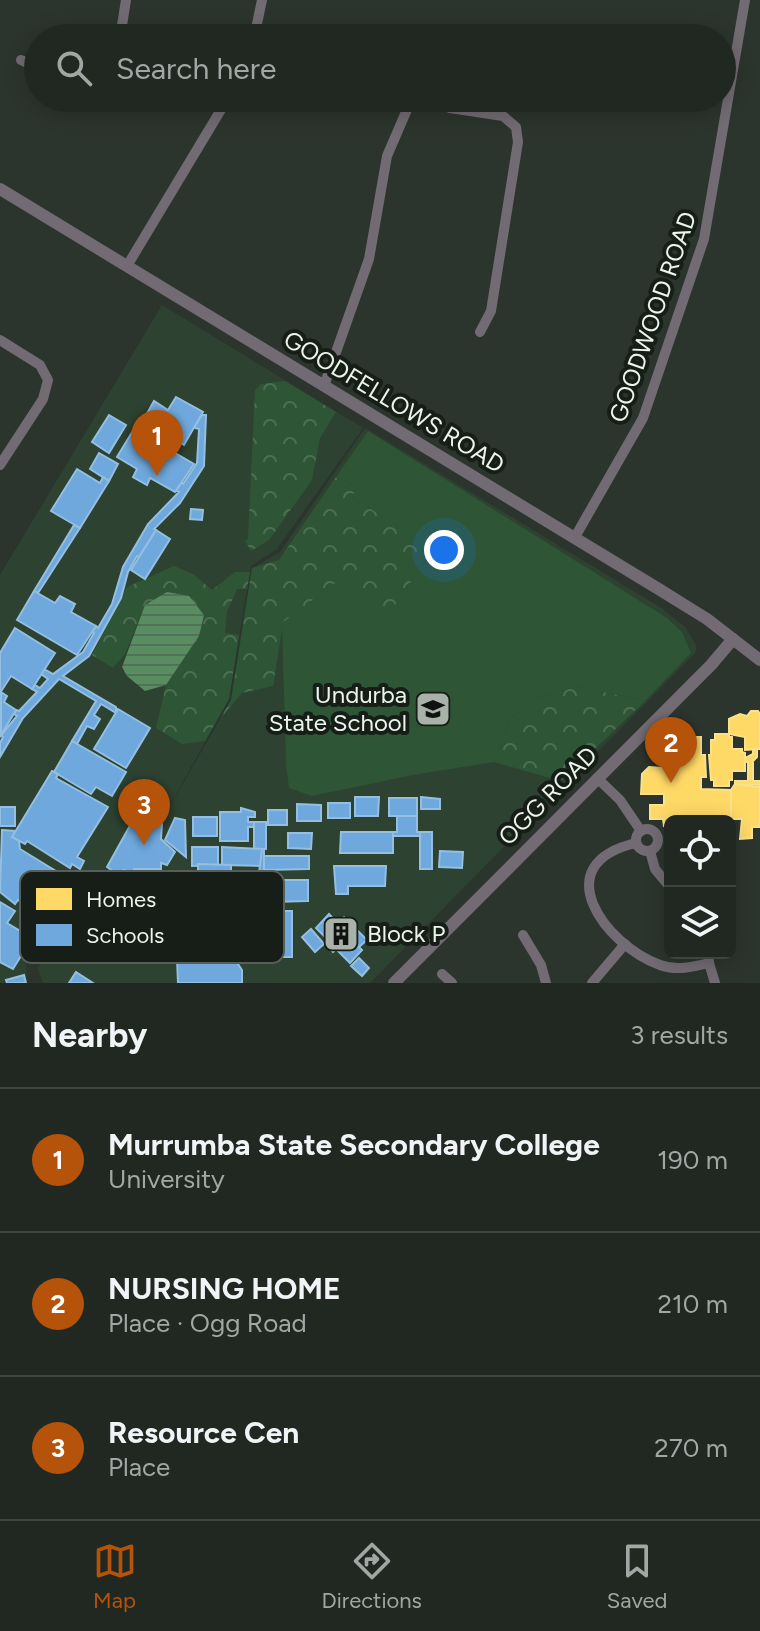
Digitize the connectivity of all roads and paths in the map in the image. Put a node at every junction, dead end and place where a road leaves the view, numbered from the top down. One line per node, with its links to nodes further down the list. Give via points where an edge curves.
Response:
1 (126, 0): 4 (street)
2 (262, 0): 5 (street)
3 (745, 0): 6 (street, GOODWOOD ROAD)
4 (122, 24)
5 (257, 24)
6 (736, 56)
7 (21, 60): 8 (street)
8 (24, 61)
9 (220, 112): 14 (street)
10 (406, 112): 17 (street, via 387,156 369,259)
11 (476, 112): 15 (street, via 503,116 516,127 518,142 491,311)
12 (727, 112): 19 (street, GOODWOOD ROAD, via 704,239 643,418)
13 (0, 189): 14 (street, GOODFELLOWS ROAD)
14 (127, 266): 17 (street, GOODFELLOWS ROAD)
15 (480, 332)
16 (0, 340): 18 (street, via 40,365 48,380 43,399)
17 (324, 386): 19 (street, GOODFELLOWS ROAD)
18 (0, 465)
19 (575, 537): 20 (street, GOODFELLOWS ROAD)
20 (733, 639): 21 (street, GOODFELLOWS ROAD); 22 (street, OGG ROAD)
21 (760, 660)
22 (597, 778): 23 (street); 32 (street, OGG ROAD)
23 (641, 831): 24 (street); 25 (street, via 650,830 657,837)
24 (636, 843): 25 (street); 28 (street, via 605,854 589,881 595,909)
25 (650, 851): 26 (street)
26 (664, 880)
27 (523, 935): 34 (street)
28 (625, 944): 29 (street, via 660,966 679,969); 35 (street)
29 (705, 959)
30 (708, 959): 36 (street)
31 (442, 974): 33 (street)
32 (394, 983)
33 (452, 983)
34 (546, 983)
35 (592, 983)
36 (715, 983)

